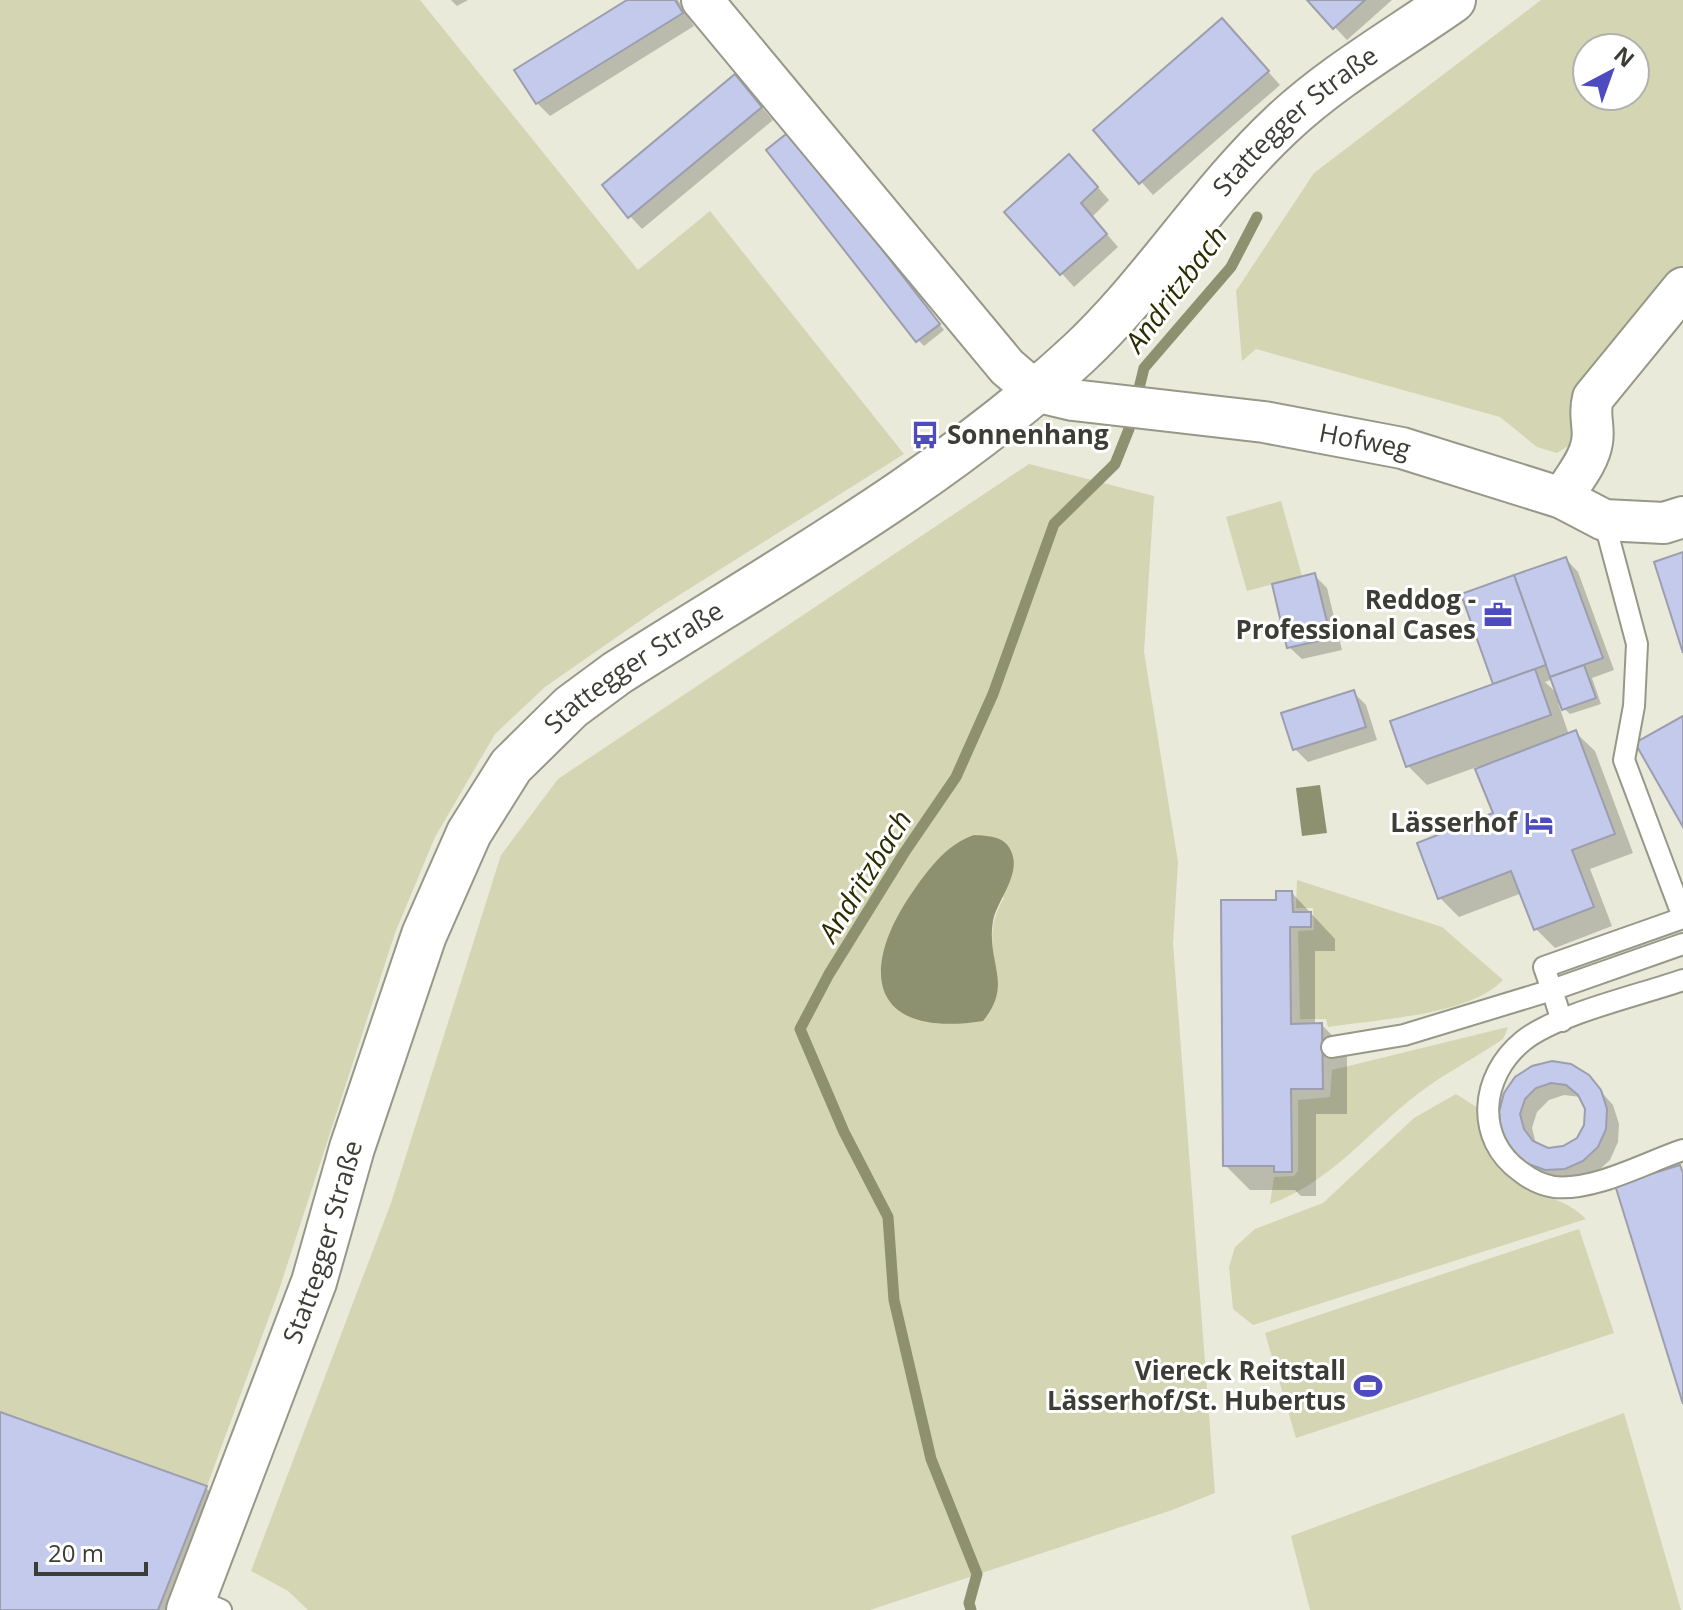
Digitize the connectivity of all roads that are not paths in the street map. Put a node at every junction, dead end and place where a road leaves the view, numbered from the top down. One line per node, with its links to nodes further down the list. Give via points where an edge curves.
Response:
1 (702, 0): 4 (street, via 1007,367)
2 (1453, 0): 4 (main road, Stattegger Straße, via 1281,124 1108,323)
3 (1683, 288): 5 (street, via 1593,398 1588,414 1591,447)
4 (1035, 391): 5 (street, Hofweg, via 1264,422 1402,448); 15 (main road, Stattegger Straße, via 941,464 617,673 571,707 511,766 469,833 424,935 352,1148 314,1282)
5 (1562, 498): 7 (street, Hofweg)
6 (1683, 517): 7 (street, Hofweg, via 1664,523)
7 (1604, 520): 8 (lane, via 1637,644 1624,760)
8 (1683, 918): 11 (lane, via 1544,967)
9 (1683, 944): 11 (lane)
10 (1683, 980): 12 (lane)
11 (1552, 990): 12 (lane); 13 (lane, via 1404,1035)
12 (1562, 1021): 14 (lane, via 1520,1043 1494,1082 1488,1127 1493,1145 1509,1164 1550,1186 1572,1187)
13 (1332, 1047)
14 (1683, 1150)
15 (201, 1606)

